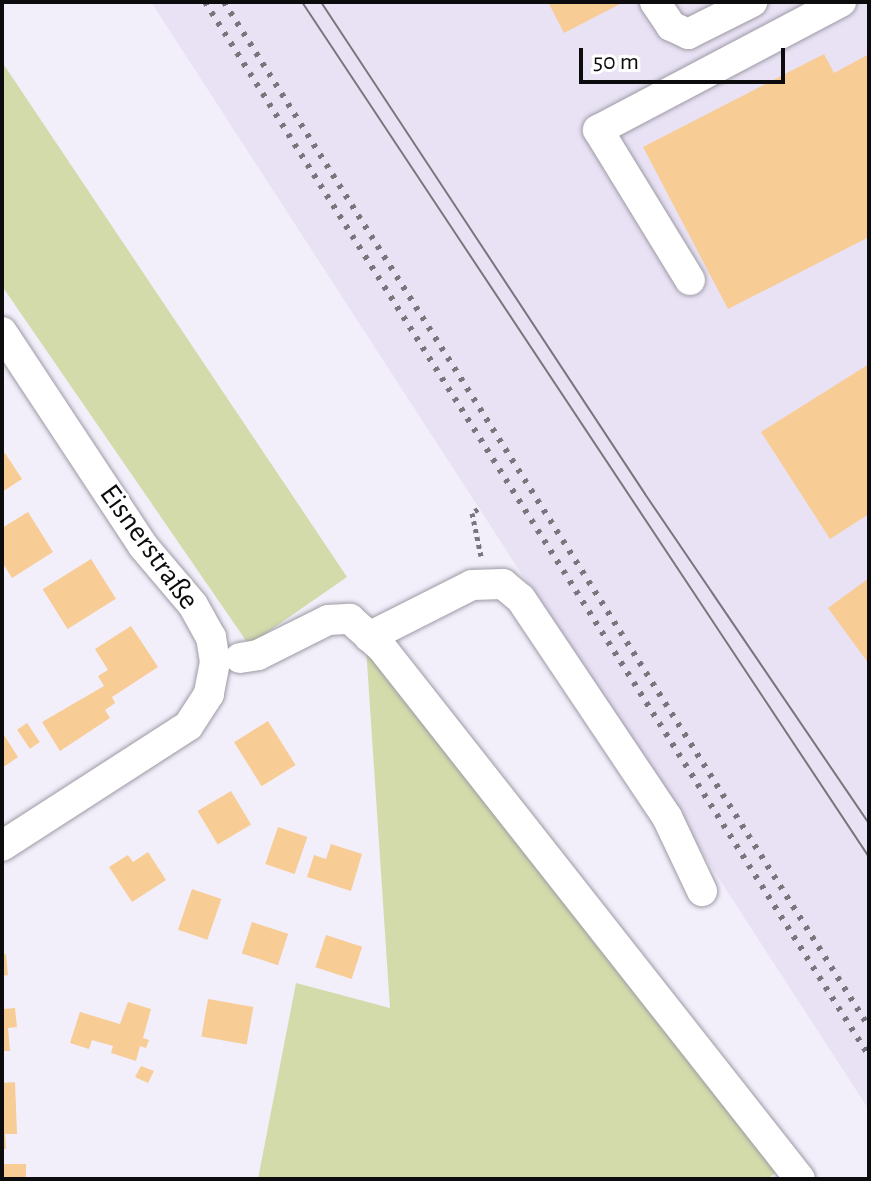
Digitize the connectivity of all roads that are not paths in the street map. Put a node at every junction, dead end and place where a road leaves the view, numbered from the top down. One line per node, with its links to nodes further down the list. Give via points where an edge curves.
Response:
1 (655, 2): 2 (street, via 671,26 688,34)
2 (752, 2)
3 (841, 2): 4 (street, via 598,130)
4 (690, 280)
5 (2, 332): 8 (street, Eisnerstraße, via 143,546 193,605 211,637 215,662 209,694 188,726)
6 (369, 637): 7 (street, via 350,619 328,620 258,655); 9 (street, via 472,585 503,584 521,599 667,817); 10 (street)
7 (240, 658)
8 (2, 846)
9 (702, 891)
10 (800, 1179)

